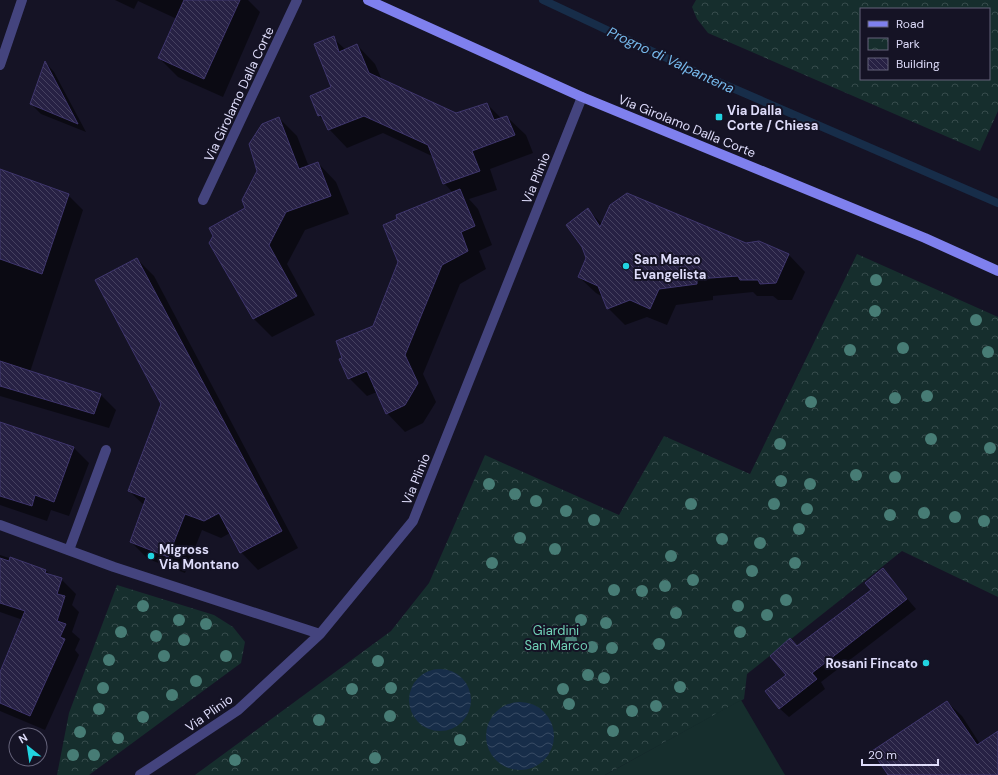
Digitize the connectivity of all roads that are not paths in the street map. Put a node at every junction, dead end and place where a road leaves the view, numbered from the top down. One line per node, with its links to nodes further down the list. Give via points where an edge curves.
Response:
1 (22, 0): 4 (street)
2 (298, 0): 6 (street, Via Girolamo Dalla Corte)
3 (368, 0): 5 (street, Via Girolamo Dalla Corte)
4 (0, 65)
5 (582, 97): 7 (street, Via Girolamo Dalla Corte, via 918,235); 11 (street, Via Plinio, via 413,521)
6 (203, 200)
7 (998, 271)
8 (106, 450): 10 (street)
9 (0, 525): 10 (street)
10 (69, 550): 11 (street)
11 (320, 634): 12 (street, Via Plinio, via 238,710)
12 (140, 775)

